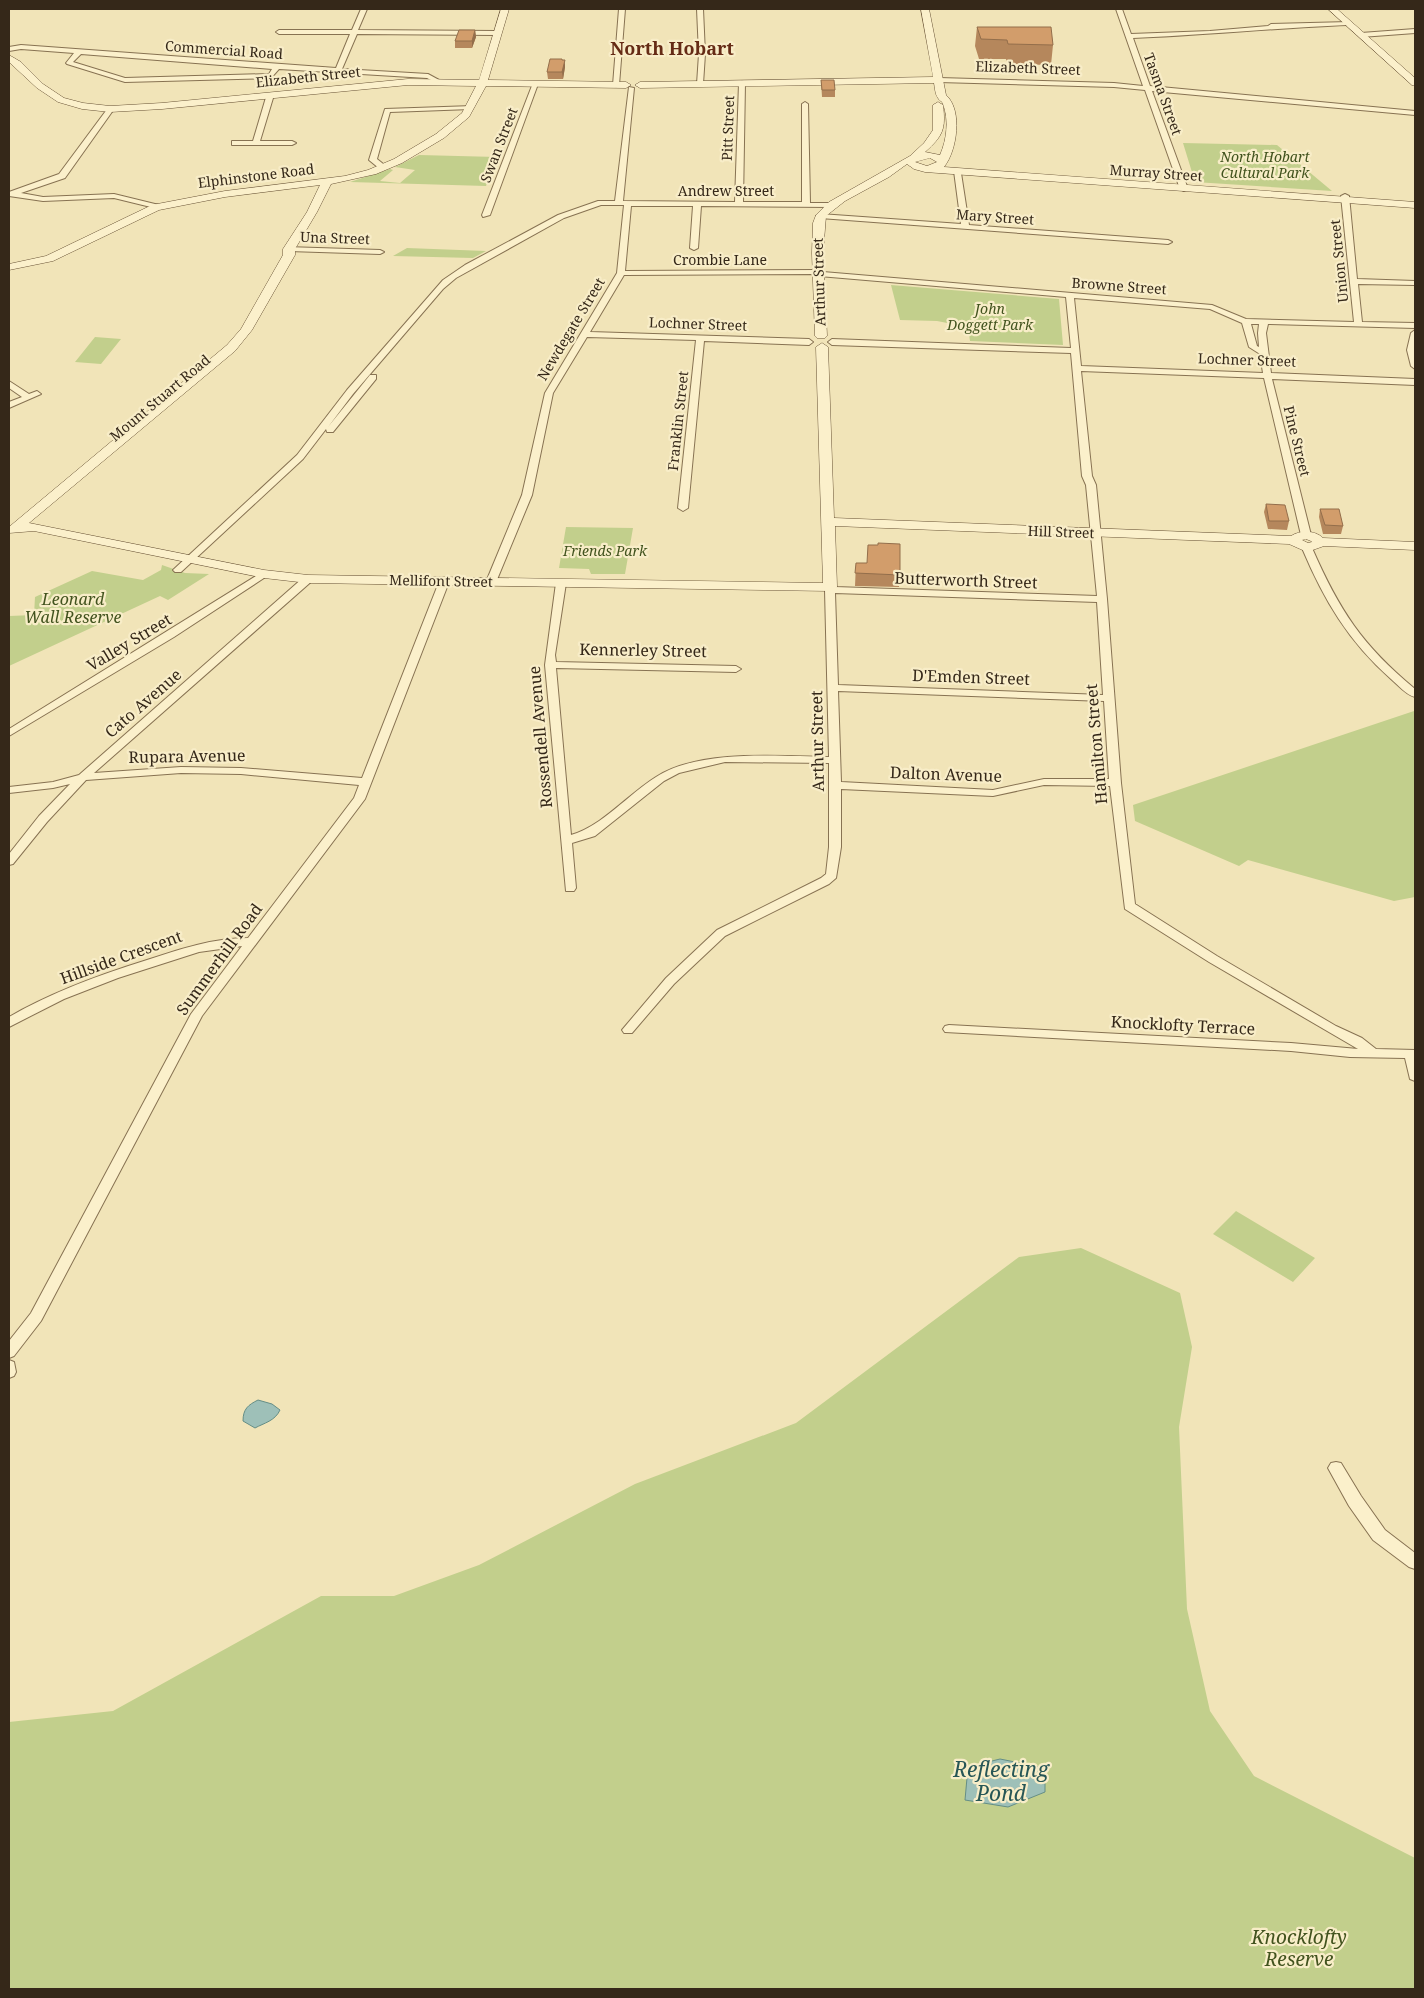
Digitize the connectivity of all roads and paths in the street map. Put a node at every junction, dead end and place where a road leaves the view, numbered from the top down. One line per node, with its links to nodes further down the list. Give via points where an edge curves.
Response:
1 (364, 9): 11 (street)
2 (505, 9): 12 (street, Elphinstone Road)
3 (622, 9): 26 (street, Newdegate Street)
4 (700, 9): 25 (street)
5 (925, 9): 19 (street)
6 (1118, 9): 14 (street, Tasma Street)
7 (1332, 9): 8 (street)
8 (1347, 23): 13 (street); 14 (street, via 1272,30)
9 (1415, 31): 13 (street)
10 (278, 32): 11 (street)
11 (354, 32): 12 (street); 18 (street)
12 (496, 34): 21 (street, Elphinstone Road)
13 (1361, 35): 23 (street)
14 (1128, 36): 27 (street, Tasma Street)
15 (79, 52): 16 (street, Commercial Road, via 21,47); 17 (street, Commercial Road); 17 (street, via 69,62 125,80 271,76)
16 (9, 56): 32 (street, Elizabeth Street, via 40,86 61,100)
17 (278, 67): 18 (street, Commercial Road)
18 (338, 71): 20 (street, Commercial Road, via 428,76)
19 (939, 80): 22 (street, Elizabeth Street); 27 (street, Elizabeth Street); 29 (street)
20 (437, 81): 21 (street, Elizabeth Street); 28 (street, Elizabeth Street)
21 (483, 82): 24 (street, Elizabeth Street); 31 (street, Elphinstone Road)
22 (742, 83): 25 (street, Elizabeth Street); 50 (street, Pitt Street)
23 (1415, 83)
24 (535, 84): 26 (street, Elizabeth Street); 55 (street, Swan Street)
25 (700, 84): 26 (street, Elizabeth Street)
26 (628, 86): 48 (street, Newdegate Street)
27 (1146, 88): 33 (street, Elizabeth Street); 44 (street, Tasma Street)
28 (269, 94): 32 (street, Elizabeth Street); 35 (street)
29 (941, 96): 37 (street, via 937,101 940,129); 38 (street, via 948,101 953,131)
30 (805, 104): 51 (street)
31 (471, 107): 39 (street, Elphinstone Road, via 460,121 440,136); 39 (street, via 387,110 373,160)
32 (110, 109): 45 (street, via 62,176)
33 (1415, 113)
34 (236, 143): 35 (street)
35 (256, 143): 36 (street)
36 (292, 143)
37 (913, 159): 38 (street, Murray Street, via 930,156); 40 (street, via 912,165); 42 (street, Arthur Street, via 891,169)
38 (943, 162): 40 (street, via 938,167); 44 (street, Murray Street, via 961,168)
39 (383, 167): 43 (street, Elphinstone Road)
40 (923, 168): 41 (street, Murray Street); 42 (street, Arthur Street)
41 (957, 173): 44 (street, Murray Street); 57 (street)
42 (886, 175): 52 (street, Arthur Street)
43 (326, 182): 54 (street, Elphinstone Road, via 225,194); 60 (street, Mount Stuart Road)
44 (1183, 187): 46 (street, Murray Street)
45 (10, 194): 54 (street, via 43,199 114,196)
46 (1346, 198): 47 (street, Murray Street); 53 (street, Murray Street); 65 (street, Union Street)
47 (1415, 201)
48 (624, 202): 49 (street, Andrew Street); 63 (street, Newdegate Street); 92 (street, Andrew Street, via 594,205 568,213 449,278 387,349 390,354 353,405 323,438 308,448)
49 (697, 203): 50 (street, Andrew Street); 59 (street)
50 (739, 203): 51 (street, Andrew Street)
51 (806, 204): 52 (street, Andrew Street)
52 (832, 205): 56 (street, Arthur Street)
53 (1415, 205)
54 (156, 207): 62 (street, Elphinstone Road, via 49,259)
55 (486, 215)
56 (820, 216): 57 (street, Mary Street); 64 (street, Arthur Street, via 816,234)
57 (965, 227): 58 (street, Mary Street)
58 (1168, 242)
59 (694, 248)
60 (290, 249): 61 (street, Una Street); 89 (street, Mount Stuart Road, via 289,256 240,339 196,380)
61 (380, 252)
62 (9, 267)
63 (621, 273): 64 (street, Crombie Lane); 73 (street, Newdegate Street)
64 (819, 273): 67 (street, Browne Street); 76 (street, Arthur Street)
65 (1354, 281): 66 (street); 70 (street, Union Street)
66 (1415, 283)
67 (1070, 296): 68 (street, Browne Street, via 1212,307); 77 (street, Hamilton Street)
68 (1246, 321): 69 (street, Browne Street); 78 (street, via 1253,347)
69 (1264, 321): 70 (street, Browne Street); 78 (street, Pine Street)
70 (1358, 324): 71 (street, Browne Street)
71 (1415, 326)
72 (1415, 332): 79 (street, via 1410,342)
73 (585, 334): 74 (street, Lochner Street); 97 (street, Newdegate Street, via 549,393 527,495)
74 (700, 338): 75 (street, Lochner Street); 85 (street, Franklin Street)
75 (809, 342): 76 (street, via 812,338)
76 (825, 342): 77 (street); 86 (street, Arthur Street)
77 (1076, 352): 80 (street, Hamilton Street)
78 (1264, 353): 81 (street, Pine Street)
79 (1415, 366)
80 (1077, 368): 81 (street, Lochner Street); 88 (street, Hamilton Street)
81 (1267, 374): 82 (street, Lochner Street); 90 (street, Pine Street)
82 (1415, 382)
83 (9, 384): 84 (street, via 29,395)
84 (9, 405)
85 (683, 508)
86 (828, 522): 88 (street, Hill Street); 99 (street, Arthur Street)
87 (56, 532): 89 (street, Mellifont Street); 89 (street, Mellifont Street, via 34,527); 92 (street, Mellifont Street)
88 (1095, 533): 90 (street, Hill Street); 100 (street, Hamilton Street)
89 (11, 534)
90 (1307, 541): 91 (street, Hill Street); 104 (street, Pine Street, via 1328,596 1349,627)
91 (1415, 546)
92 (191, 559): 93 (street); 94 (street, Mellifont Street)
93 (178, 570)
94 (264, 574): 95 (street, Mellifont Street); 106 (street, Valley Street)
95 (308, 579): 96 (street, Mellifont Street); 108 (street, Cato Avenue)
96 (444, 582): 97 (street, Mellifont Street); 109 (street, Summerhill Road)
97 (491, 582): 98 (street, Mellifont Street)
98 (561, 583): 99 (street, Mellifont Street); 101 (street, Rossendell Avenue)
99 (830, 589): 100 (street, Butterworth Street); 103 (street, Arthur Street)
100 (1102, 599): 105 (street, Hamilton Street)
101 (550, 665): 102 (street, Kennerley Street); 113 (street, Rossendell Avenue)
102 (736, 669)
103 (834, 688): 105 (street, D'Emden Street); 107 (street, Arthur Street)
104 (1415, 694)
105 (1108, 698): 110 (street, Hamilton Street)
106 (9, 733)
107 (835, 760): 111 (street, Arthur Street); 113 (street, via 725,759 675,771 660,779 591,834)
108 (83, 777): 109 (street, Rupara Avenue, via 211,770); 112 (street, Rupara Avenue); 114 (street, Cato Avenue)
109 (367, 782): 116 (street, Summerhill Road, via 354,806)
110 (1115, 783): 111 (street, Dalton Avenue, via 1049,782 993,793); 120 (street, Hamilton Street, via 1129,906)
111 (835, 785): 119 (street, Arthur Street, via 832,875 721,933 670,981)
112 (9, 790)
113 (566, 841): 115 (street, Rossendell Avenue)
114 (9, 861)
115 (570, 888)
116 (250, 942): 117 (street, Hillside Crescent, via 223,942 198,947 107,976 56,997); 123 (street, Summerhill Road, via 197,1014 36,1317)
117 (9, 1023)
118 (949, 1029): 120 (street, Knocklofty Terrace)
119 (628, 1030)
120 (1373, 1053): 121 (street, Knocklofty Terrace)
121 (1413, 1054): 122 (street)
122 (1415, 1076)
123 (9, 1352)
124 (9, 1366): 125 (street)
125 (9, 1372)
126 (1336, 1468): 127 (street, via 1379,1535)
127 (1415, 1562)

